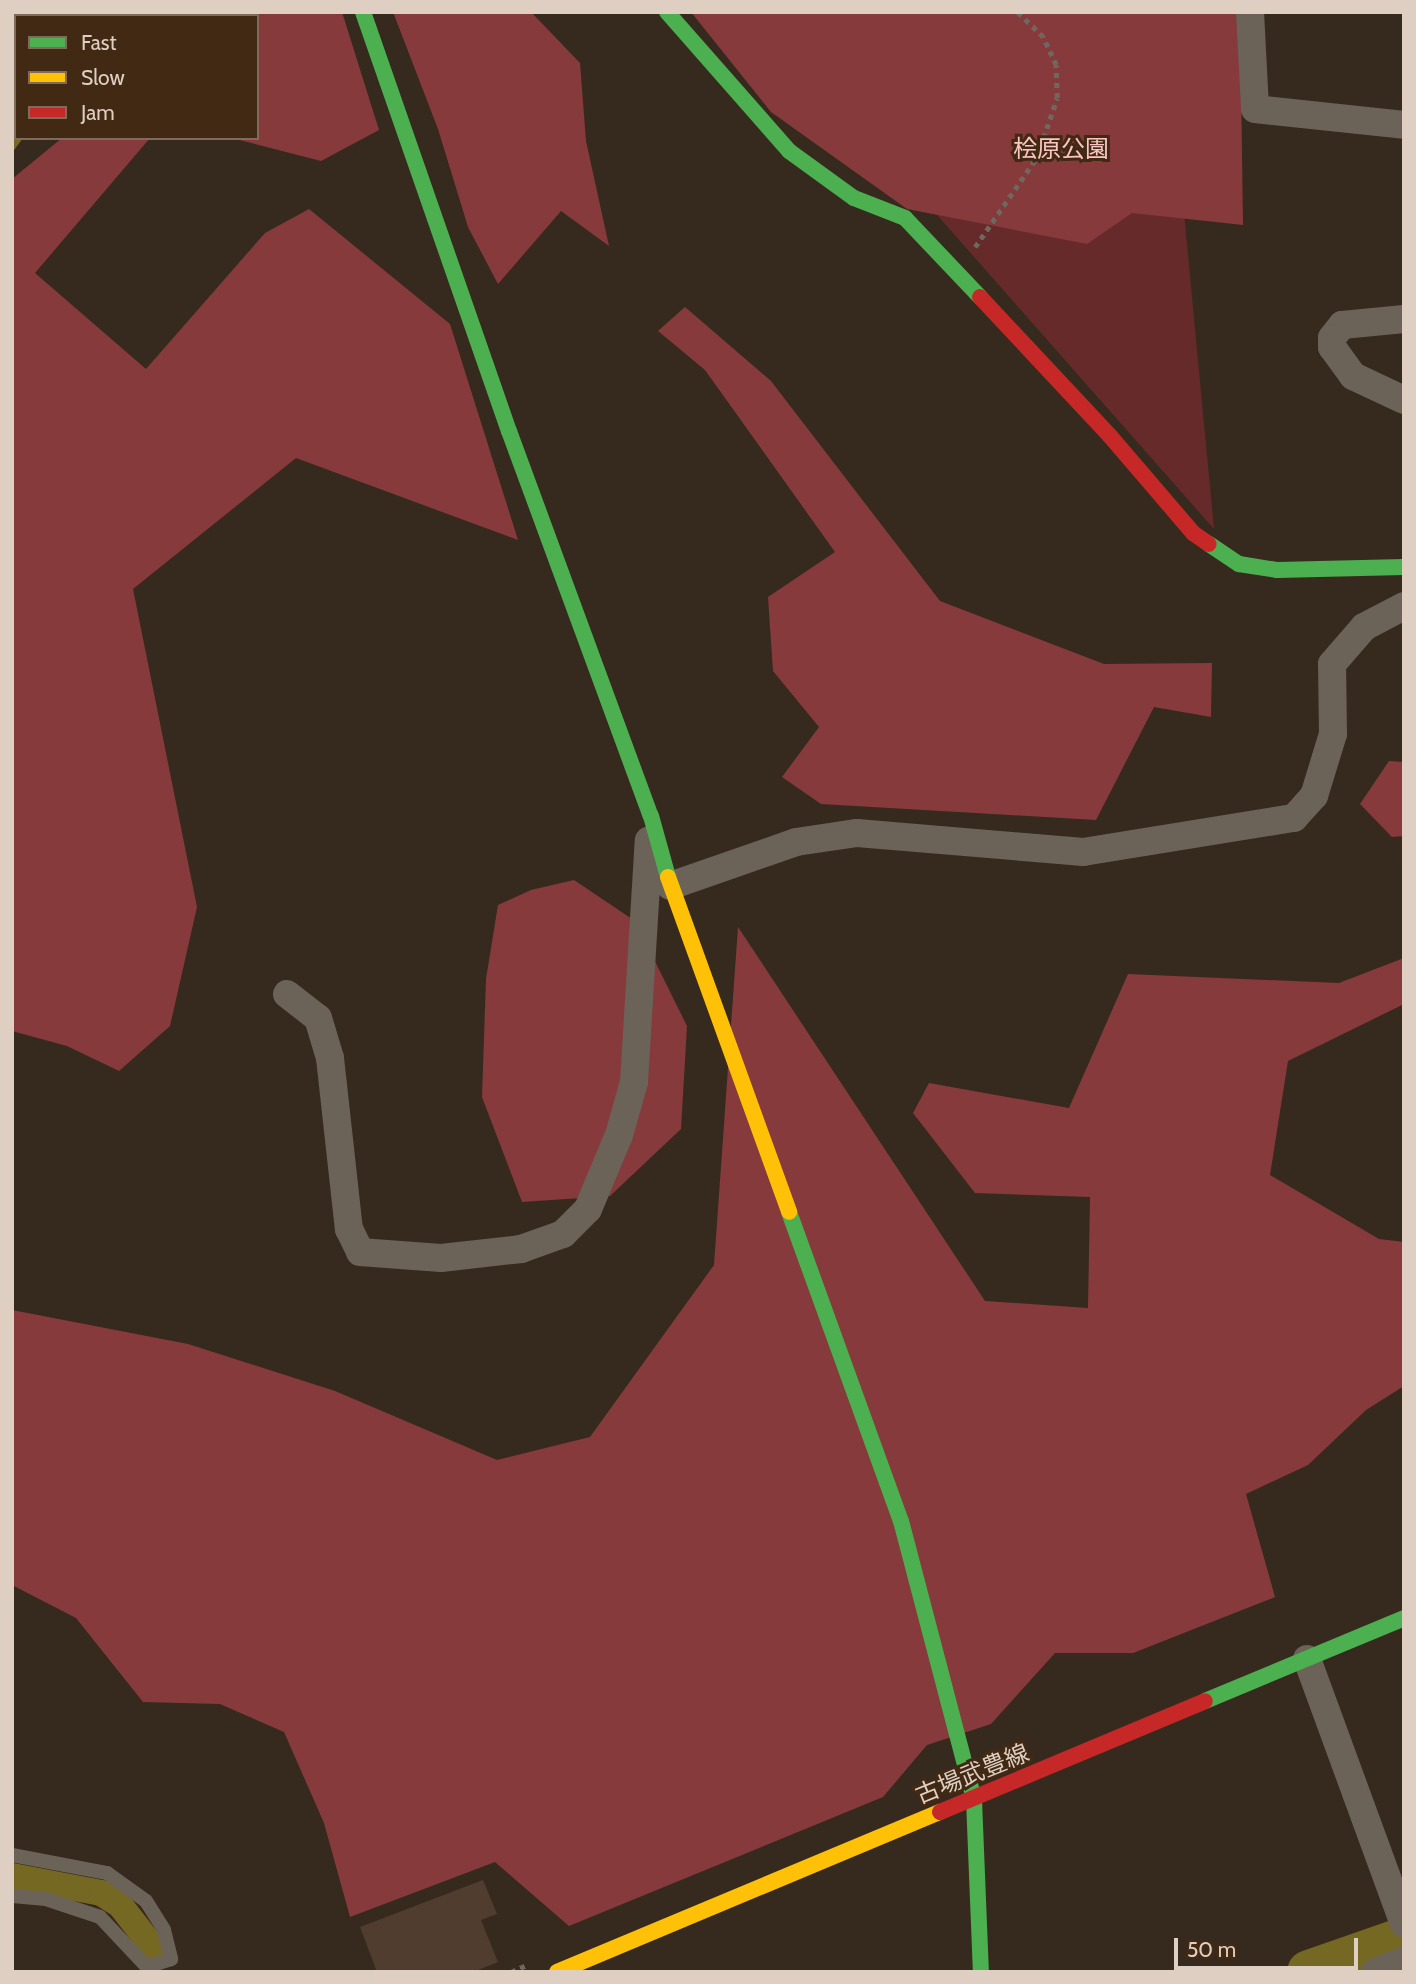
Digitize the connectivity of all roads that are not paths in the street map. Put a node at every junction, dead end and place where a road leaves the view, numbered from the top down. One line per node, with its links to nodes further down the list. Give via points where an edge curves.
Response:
1 (363, 12): 9 (street, via 505,419)
2 (667, 12): 7 (street, via 789,151 854,198 905,218 1110,436 1193,533 1239,564 1277,570)
3 (1250, 12): 4 (street, via 1255,109)
4 (1404, 125)
5 (1404, 319): 6 (street, via 1342,325 1332,338 1332,347 1353,376)
6 (1404, 400)
7 (1404, 567)
8 (1404, 606): 10 (street, via 1364,627 1332,664 1333,734 1314,796 1294,818 1083,852 857,833 796,842)
9 (651, 816): 10 (street); 11 (street, via 634,1082 619,1135 588,1209 563,1234 521,1249 441,1258 360,1252 349,1229 330,1058 318,1018)
10 (670, 886): 14 (street, via 901,1521)
11 (287, 993)
12 (1404, 1618): 13 (street, 古場武豊線)
13 (1307, 1659): 14 (street, 古場武豊線); 17 (street)
14 (974, 1800): 19 (street, 古場武豊線); 20 (street)
15 (12, 1855): 16 (lane, via 107,1873 146,1901 164,1930 171,1959 146,1967 100,1917 46,1899)
16 (12, 1896)
17 (1402, 1920)
18 (1404, 1961): 21 (street)
19 (556, 1972)
20 (981, 1972)
21 (1375, 1972)

